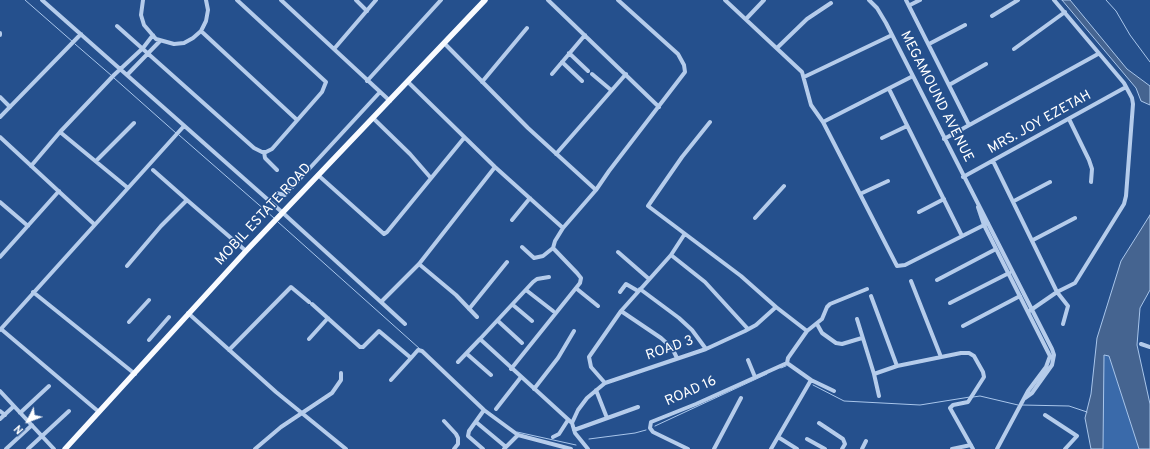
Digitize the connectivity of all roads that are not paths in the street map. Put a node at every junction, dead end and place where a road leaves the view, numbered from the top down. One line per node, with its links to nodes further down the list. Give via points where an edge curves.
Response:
1 (42, 0): 29 (street)
2 (143, 0): 32 (street, via 141,15)
3 (206, 0): 28 (street, via 208,10)
4 (237, 0): 66 (street, via 326,82 322,92)
5 (281, 0): 38 (street)
6 (356, 0): 21 (street)
7 (376, 0): 21 (street)
8 (441, 0): 51 (street)
9 (485, 0): 34 (main road, MOBIL ESTATE ROAD)
10 (618, 0): 62 (street, via 678,54 684,64 685,72)
11 (725, 0): 24 (street)
12 (764, 0): 24 (street)
13 (869, 0): 31 (street, MEGAMOUND AVENUE, via 882,16)
14 (906, 0): 20 (street)
15 (920, 0): 20 (street)
16 (1018, 0): 23 (street)
17 (1054, 0): 22 (street)
18 (550, 1): 30 (street)
19 (831, 3): 37 (street, via 807,19)
20 (910, 5): 35 (street)
21 (367, 11): 38 (street)
22 (1065, 12): 39 (street); 42 (street)
23 (992, 16)
24 (746, 19): 37 (street)
25 (965, 25): 35 (street)
26 (116, 26): 36 (street)
27 (527, 28): 54 (street)
28 (201, 31): 33 (street, via 184,43); 66 (street)
29 (81, 34): 45 (street); 63 (street)
30 (585, 35): 41 (street); 47 (street)
31 (892, 35): 49 (street, MEGAMOUND AVENUE); 50 (street)
32 (152, 36): 33 (street); 36 (street)
33 (160, 41): 40 (street)
34 (445, 44): 53 (main road, MOBIL ESTATE ROAD); 54 (street)
35 (929, 44): 55 (street)
36 (143, 48): 40 (street); 45 (street)
37 (777, 48): 50 (street)
38 (334, 49): 51 (street)
39 (1014, 50)
40 (148, 52): 48 (street); 79 (street, via 254,148)
41 (569, 53): 43 (street); 58 (street)
42 (1098, 54): 56 (street); 71 (street)
43 (562, 62): 46 (street); 52 (street)
44 (986, 64): 55 (street)
45 (120, 69): 48 (street); 74 (street)
46 (552, 74)
47 (626, 74): 58 (street); 62 (street)
48 (127, 75): 72 (street)
49 (913, 76): 57 (street); 78 (street, MEGAMOUND AVENUE)
50 (804, 77): 69 (street, via 812,105)
51 (367, 81): 59 (street)
52 (582, 81)
53 (408, 82): 61 (main road, MOBIL ESTATE ROAD); 76 (street)
54 (482, 82): 80 (street)
55 (949, 85): 71 (street)
56 (1126, 87): 67 (street, MRS. JOY EZETAH); 137 (street, via 1133,104 1124,204 1079,278 1069,288)
57 (889, 89): 69 (street); 73 (street)
58 (610, 90): 80 (street)
59 (380, 92): 61 (street); 97 (street, via 285,195)
60 (0, 97): 63 (street)
61 (390, 101): 65 (main road, MOBIL ESTATE ROAD)
62 (659, 106): 95 (street)
63 (10, 107): 64 (street)
64 (0, 116)
65 (373, 118): 87 (main road, MOBIL ESTATE ROAD); 88 (street)
66 (296, 119): 79 (street, via 272,148)
67 (1069, 120): 81 (street, MRS. JOY EZETAH); 92 (street, via 1089,160 1092,169)
68 (710, 122): 113 (street, via 648,206)
69 (824, 122): 98 (street)
70 (134, 123): 82 (street)
71 (969, 125): 78 (street)
72 (184, 126): 94 (street); 104 (street)
73 (907, 126): 77 (street); 100 (street)
74 (60, 132): 82 (street); 83 (street)
75 (0, 137): 83 (street)
76 (464, 138): 84 (street); 88 (street)
77 (882, 138)
78 (944, 139): 89 (street, MEGAMOUND AVENUE)
79 (264, 152): 86 (street, via 265,158)
80 (556, 154): 95 (street)
81 (993, 161): 89 (street, MRS. JOY EZETAH); 102 (street)
82 (96, 162): 94 (street)
83 (31, 166): 96 (street)
84 (495, 167): 99 (street); 124 (street)
85 (153, 170): 101 (street)
86 (277, 170)
87 (318, 175): 88 (street, via 384,234); 104 (main road, MOBIL ESTATE ROAD)
88 (430, 177)
89 (963, 177): 110 (street, MEGAMOUND AVENUE)
90 (888, 181): 98 (street)
91 (1050, 182): 102 (street)
92 (1091, 182)
93 (784, 186): 106 (street)
94 (128, 188): 109 (street)
95 (596, 190): 112 (street)
96 (59, 191): 109 (street); 111 (street)
97 (276, 193)
98 (860, 194): 114 (street, via 897,266 905,266)
99 (530, 198): 108 (street); 112 (street)
100 (944, 199): 105 (street); 114 (street)
101 (187, 200): 119 (street); 125 (street)
102 (1014, 201): 115 (street)
103 (0, 202): 111 (street)
104 (283, 212): 119 (main road, MOBIL ESTATE ROAD); 141 (street)
105 (919, 212)
106 (755, 218)
107 (1075, 218): 115 (street)
108 (512, 220)
109 (94, 224): 135 (street)
110 (986, 224): 114 (street); 118 (street, MEGAMOUND AVENUE); 147 (street, MEGAMOUND AVENUE)
111 (28, 226): 122 (street)
112 (563, 228): 117 (street, via 554,241)
113 (684, 235): 121 (street); 145 (street, via 741,276)
114 (962, 236)
115 (1033, 240): 137 (street)
116 (522, 247): 117 (street, via 534,258 543,256)
117 (553, 248): 131 (street, via 581,278)
118 (996, 248): 126 (street, MEGAMOUND AVENUE); 129 (street)
119 (246, 251): 150 (main road, MOBIL ESTATE ROAD)
120 (618, 252): 128 (street)
121 (671, 255): 128 (street); 163 (street, via 705,282)
122 (0, 257)
123 (507, 262): 146 (street)
124 (419, 264): 141 (street); 146 (street)
125 (127, 266)
126 (1009, 273): 139 (street, MEGAMOUND AVENUE); 142 (street)
127 (549, 277): 133 (street, via 537,279)
128 (649, 279): 134 (street)
129 (936, 280)
130 (911, 281): 176 (street)
131 (576, 289): 144 (street); 183 (street)
132 (867, 289): 159 (street, via 830,304)
133 (526, 290): 143 (street); 148 (street)
134 (639, 290): 136 (street, via 626,284); 149 (street); 173 (street, via 679,318)
135 (33, 292): 162 (street); 185 (street)
136 (620, 292)
137 (1058, 292): 147 (street); 160 (street, via 1068,306)
138 (871, 296): 182 (street)
139 (1020, 296): 147 (street, MEGAMOUND AVENUE); 161 (street)
140 (149, 300): 157 (street)
141 (381, 302): 158 (street)
142 (950, 303)
143 (513, 305): 155 (street); 156 (street)
144 (598, 306)
145 (776, 307): 163 (street, ROAD 3); 165 (street)
146 (469, 310): 152 (street)
147 (1030, 310): 245 (street, MEGAMOUND AVENUE, via 1050,356)
148 (553, 311)
149 (621, 311): 178 (street, via 661,338 672,348); 192 (street, via 589,357 591,368)
150 (188, 313): 174 (street); 185 (main road, MOBIL ESTATE ROAD)
151 (169, 317): 169 (street)
152 (477, 317)
153 (328, 318): 167 (street); 174 (street, via 291,287); 177 (street, via 360,347 380,331)
154 (857, 319): 166 (street)
155 (498, 321): 168 (street); 170 (street)
156 (532, 321)
157 (129, 322)
158 (405, 324)
159 (818, 324): 165 (street); 166 (street, via 822,332 836,343 842,344)
160 (1063, 324)
161 (963, 326)
162 (0, 329): 206 (street)
163 (748, 329): 173 (street, ROAD 3)
164 (574, 331): 194 (street, via 558,358)
165 (807, 331): 181 (street)
166 (862, 338): 186 (street)
167 (309, 339)
168 (480, 339): 175 (street); 183 (street)
169 (149, 340)
170 (522, 343)
171 (1141, 344): 172 (street)
172 (1150, 347)
173 (706, 349): 178 (street, ROAD 3)
174 (229, 350): 208 (street)
175 (467, 354): 180 (street); 187 (street)
176 (941, 357): 182 (street); 225 (street, via 965,352 974,356 984,374 969,402 950,408)
177 (411, 358): 190 (street); 203 (street, via 418,350 422,351)
178 (677, 358): 192 (street, ROAD 3)
179 (748, 360): 188 (street)
180 (458, 362)
181 (787, 363): 188 (street, ROAD 16); 191 (street)
182 (897, 366): 186 (street)
183 (511, 368): 189 (street)
184 (341, 373): 208 (street, via 341,380 332,394)
185 (134, 374): 206 (main road, MOBIL ESTATE ROAD)
186 (874, 374): 198 (street)
187 (491, 375)
188 (755, 376): 237 (street, ROAD 16, via 651,422 650,428 653,432)
189 (521, 377): 194 (street); 202 (street)
190 (391, 380)
191 (811, 380): 197 (street); 222 (street)
192 (605, 383): 195 (street, ROAD 3)
193 (49, 386): 207 (street)
194 (534, 389): 215 (street)
195 (596, 390): 211 (street); 215 (street, ROAD 3)
196 (0, 391): 200 (street)
197 (834, 391)
198 (879, 396)
199 (741, 398): 238 (street)
200 (14, 406): 207 (street); 209 (street)
201 (638, 407): 211 (street)
202 (496, 409)
203 (484, 410): 214 (street); 219 (street)
204 (0, 411): 209 (street)
205 (69, 411): 220 (street)
206 (99, 412): 230 (main road, MOBIL ESTATE ROAD)
207 (20, 413): 217 (street)
208 (303, 413): 231 (street); 232 (street)
209 (5, 415): 212 (street)
210 (1045, 415): 246 (street, via 1077,436)
211 (607, 418): 218 (street)
212 (0, 419)
213 (444, 421): 233 (street, via 458,438 458,444)
214 (476, 422): 226 (street); 234 (street, via 468,436)
215 (570, 422): 218 (street); 221 (street, ROAD 3)
216 (819, 422): 242 (street, via 843,439 845,444)
217 (32, 425): 220 (street); 227 (street)
218 (574, 430): 236 (street)
219 (518, 435): 226 (street); 235 (street)
220 (41, 436): 228 (street); 229 (street)
221 (553, 437)
222 (778, 438): 239 (street); 240 (street)
223 (807, 439): 241 (street)
224 (866, 441): 243 (street)
225 (972, 447): 244 (street)
226 (505, 448)
227 (6, 449)
228 (28, 449)
229 (54, 449)
230 (65, 449)
231 (255, 449)
232 (346, 449)
233 (454, 449)
234 (483, 449)
235 (570, 449)
236 (588, 449)
237 (688, 449)
238 (714, 449)
239 (771, 449)
240 (797, 449)
241 (825, 449)
242 (842, 449)
243 (862, 449)
244 (952, 449)
245 (997, 449)
246 (1065, 449)

